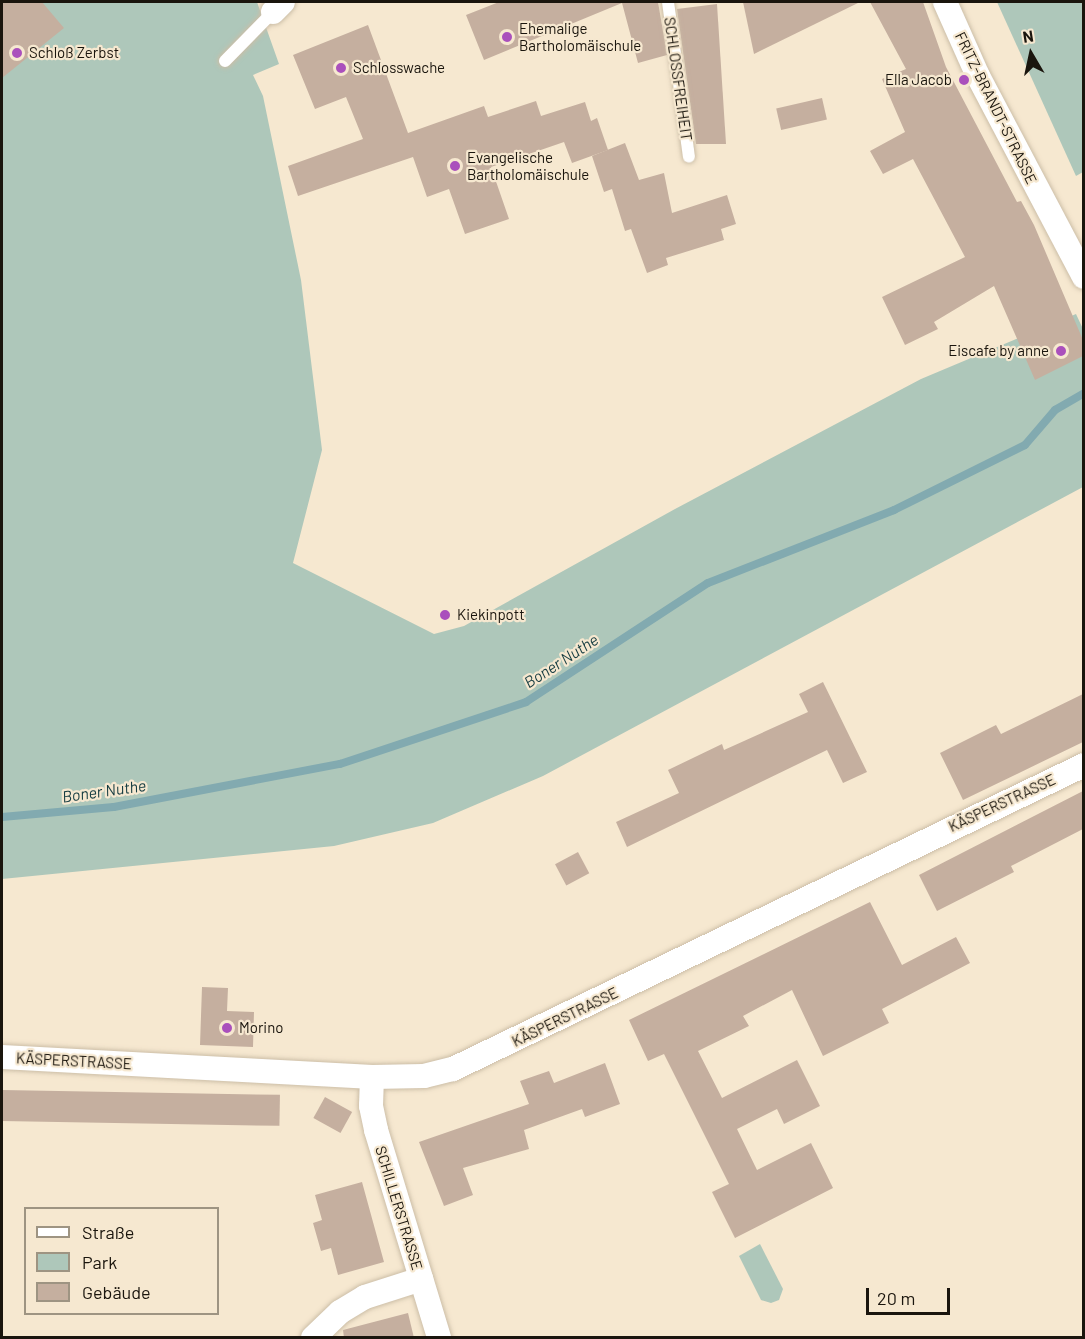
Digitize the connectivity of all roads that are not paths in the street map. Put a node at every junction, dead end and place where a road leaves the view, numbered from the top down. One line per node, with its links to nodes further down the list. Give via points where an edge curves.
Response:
1 (668, 2): 5 (lane, SCHLOSSFREIHEIT)
2 (945, 2): 6 (street, FRITZ-BRANDT-STRASSE, via 983,86)
3 (278, 7): 4 (lane)
4 (225, 61)
5 (689, 157)
6 (1083, 278)
7 (1083, 765): 9 (street, KÄSPERSTRASSE, via 479,1059 424,1076)
8 (2, 1057): 9 (street, KÄSPERSTRASSE)
9 (372, 1077): 10 (street, SCHILLERSTRASSE, via 373,1118)
10 (421, 1279): 11 (street, via 365,1297 340,1312); 12 (street, SCHILLERSTRASSE)
11 (313, 1338)
12 (439, 1338)

